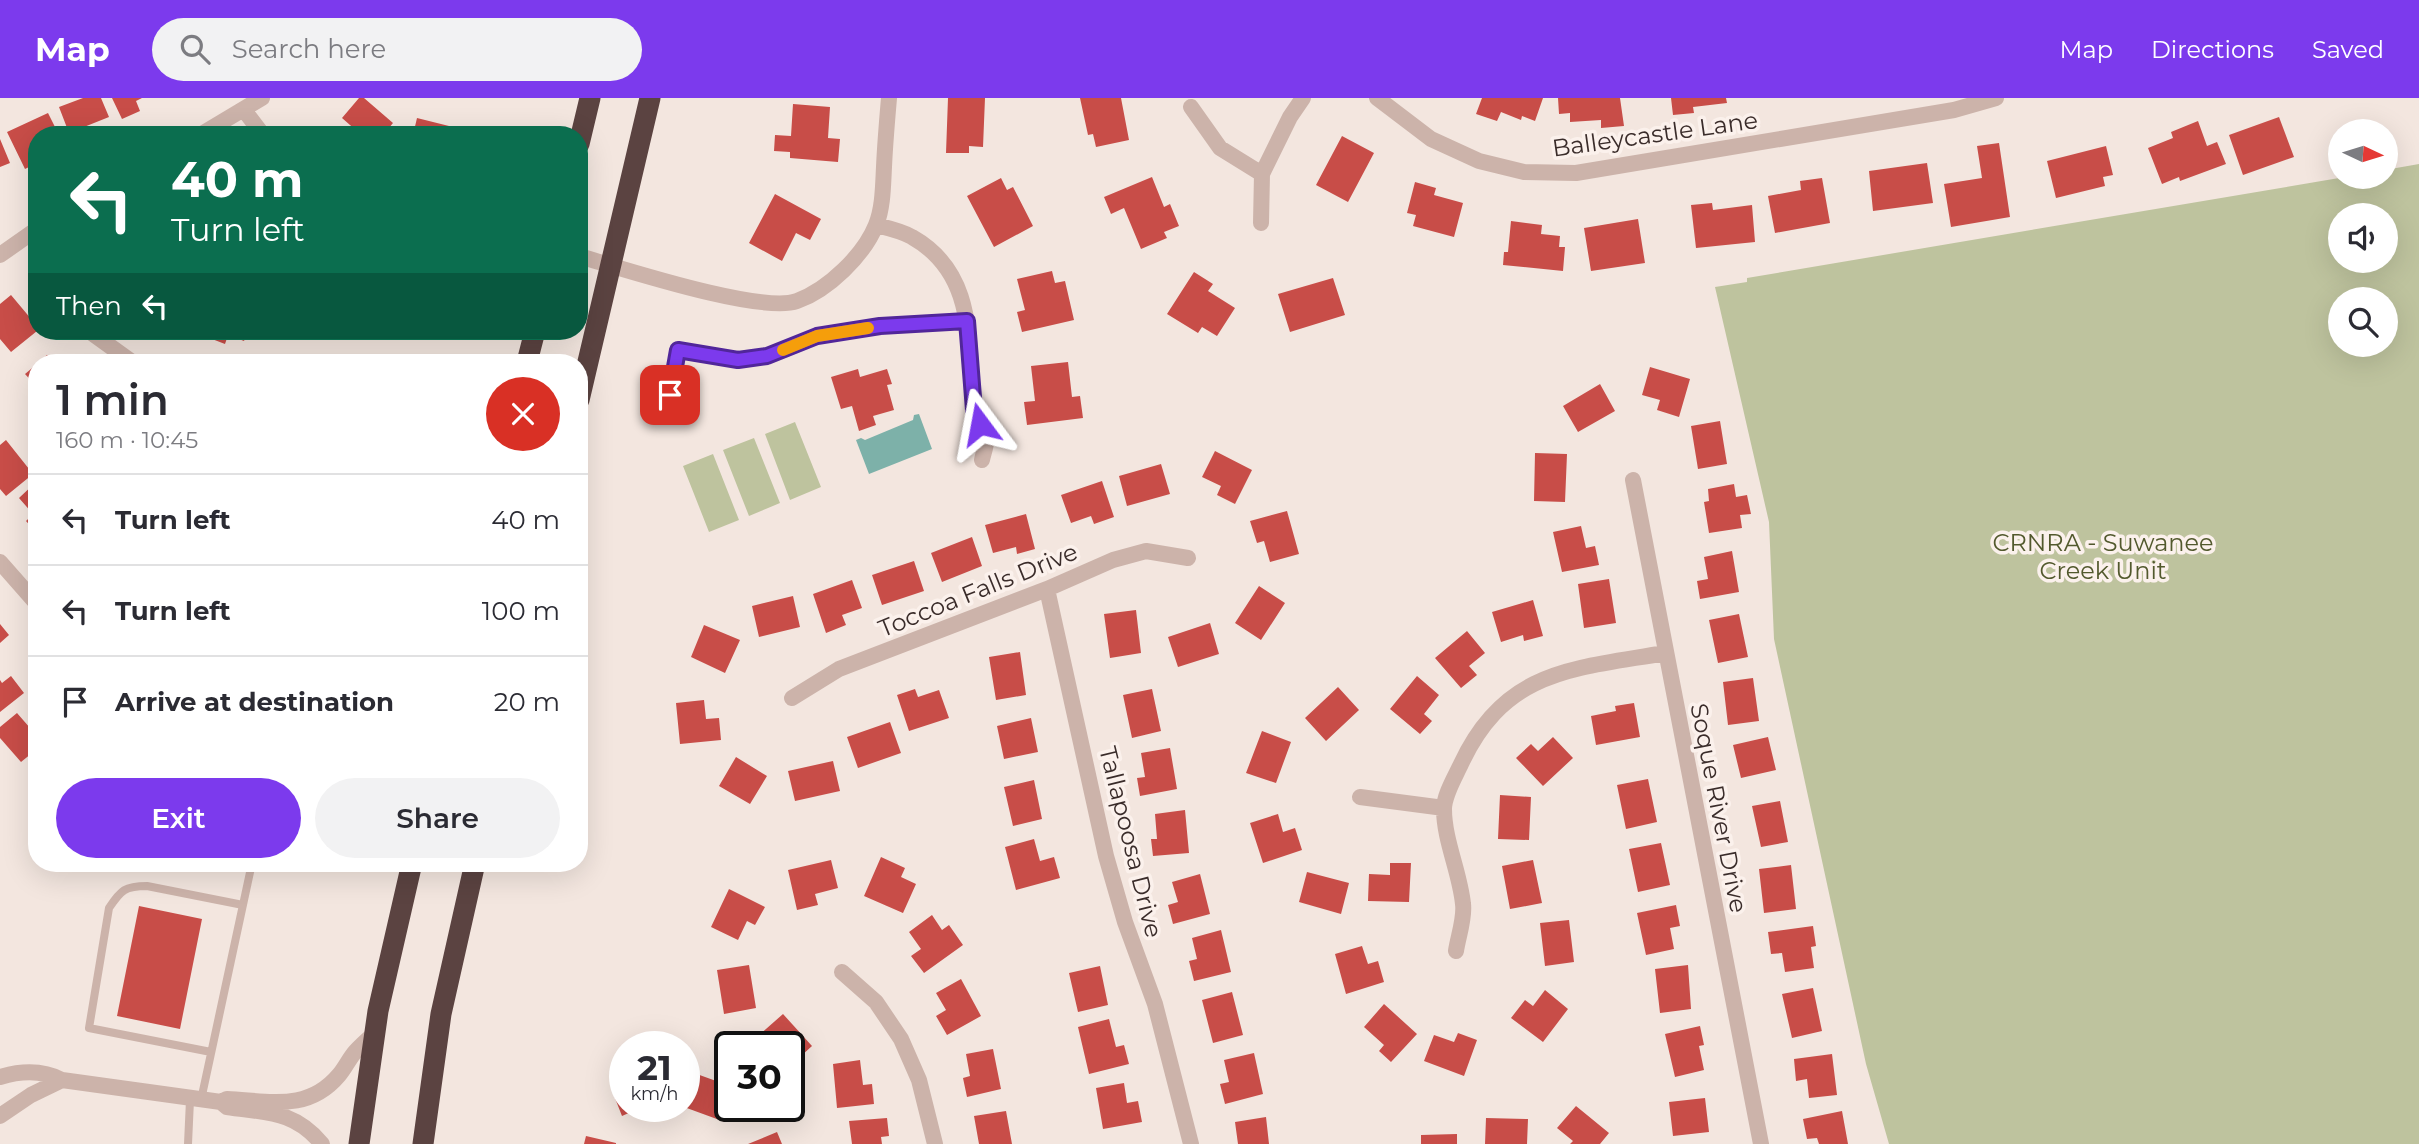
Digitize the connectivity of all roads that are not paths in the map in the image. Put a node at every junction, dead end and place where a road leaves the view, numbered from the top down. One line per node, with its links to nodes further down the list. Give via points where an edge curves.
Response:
1 (261, 98): 9 (street)
2 (590, 98): 12 (highway)
3 (650, 98): 19 (highway)
4 (890, 98): 15 (street)
5 (1303, 98): 13 (street)
6 (1377, 98): 7 (street, Balleycastle Lane, via 1430,139 1479,161 1524,172 1576,173 1954,110)
7 (1996, 98)
8 (1191, 107): 13 (street, via 1220,148)
9 (244, 110): 10 (street); 11 (street)
10 (216, 126)
11 (256, 126)
12 (583, 126)
13 (1262, 174): 14 (street)
14 (1261, 223)
15 (876, 225): 19 (street, via 858,256 830,282 796,301 771,304); 20 (street, via 910,236 936,253 953,275)
16 (28, 235): 17 (street)
17 (0, 255)
18 (588, 259): 19 (street)
19 (610, 265): 23 (highway)
20 (967, 321): 24 (lane, via 880,326 817,336 767,356 738,360 678,350); 25 (street, via 974,410 986,439)
21 (101, 340): 22 (street)
22 (121, 354)
23 (588, 361)
24 (665, 417)
25 (982, 460)
26 (1633, 480): 31 (street, Soque River Drive)
27 (1188, 558): 29 (street, Toccoa Falls Drive, via 1146,551)
28 (0, 562): 30 (street)
29 (1047, 589): 32 (street, Toccoa Falls Drive, via 839,670); 53 (street, Tallapoosa Drive, via 1106,856 1154,1004)
30 (28, 594)
31 (1665, 653): 34 (street, via 1546,676 1521,690 1478,732); 54 (street, Soque River Drive)
32 (792, 698)
33 (1360, 797): 34 (street)
34 (1444, 808): 39 (street, via 1464,906)
35 (251, 872): 38 (lane)
36 (409, 872): 41 (highway)
37 (473, 872): 51 (highway, via 441,1014)
38 (243, 905): 42 (lane); 42 (lane, via 132,886 119,892 109,908 89,1028)
39 (1456, 951)
40 (842, 972): 52 (street, via 876,1002 901,1039 919,1080)
41 (375, 1033): 46 (street, via 339,1075 305,1100); 50 (highway)
42 (211, 1052): 45 (lane)
43 (0, 1077): 44 (street, via 35,1073)
44 (62, 1080): 45 (street); 47 (street)
45 (196, 1100): 46 (street); 48 (lane)
46 (221, 1102): 49 (street, via 227,1107 286,1116)
47 (0, 1116)
48 (188, 1144)
49 (322, 1144)
50 (359, 1144)
51 (424, 1144)
52 (934, 1144)
53 (1191, 1144)
54 (1761, 1144)

